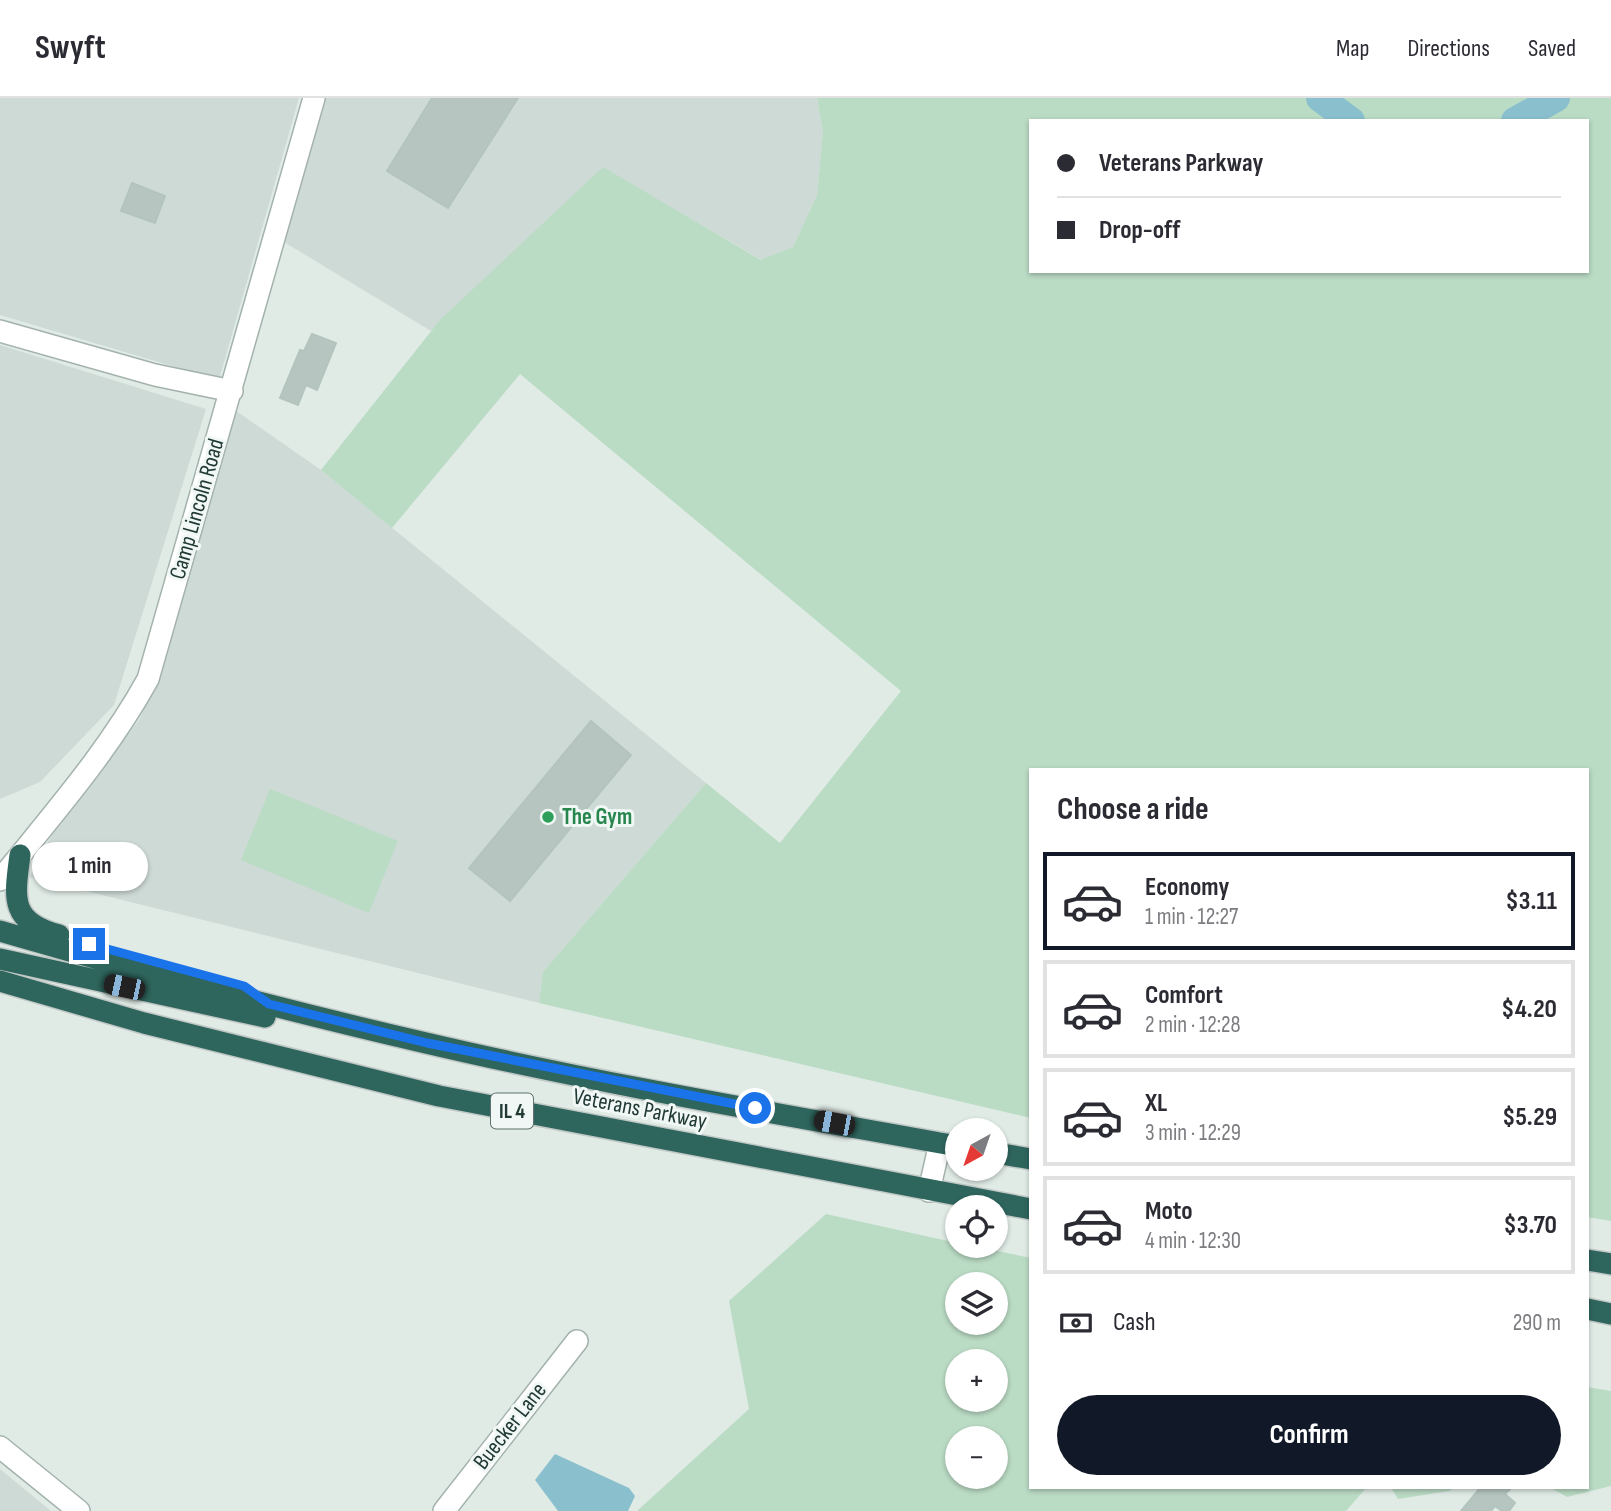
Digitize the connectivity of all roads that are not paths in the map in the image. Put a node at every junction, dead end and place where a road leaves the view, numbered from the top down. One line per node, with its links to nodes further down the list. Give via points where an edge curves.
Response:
1 (314, 98): 3 (street, Camp Lincoln Road)
2 (0, 331): 3 (street, via 155,375)
3 (232, 391): 4 (street, Camp Lincoln Road, via 148,679 97,758)
4 (20, 855): 5 (street, Camp Lincoln Road); 9 (highway, via 17,905 37,928 244,986)
5 (0, 880)
6 (0, 931): 9 (highway, Veterans Parkway / IL 4)
7 (0, 959): 10 (highway, via 301,1024)
8 (0, 981): 15 (highway, Veterans Parkway / IL 4, via 144,1023 439,1096)
9 (269, 1004): 10 (highway, Veterans Parkway / IL 4)
10 (332, 1019): 11 (highway, Veterans Parkway / IL 4, via 597,1079)
11 (945, 1143)
12 (945, 1151): 15 (street)
13 (1008, 1155): 14 (highway)
14 (1029, 1159)
15 (929, 1191): 16 (highway, Veterans Parkway / IL 4)
16 (1029, 1209)
17 (1589, 1260): 18 (highway)
18 (1611, 1264)
19 (577, 1341): 22 (street, Buecker Lane)
20 (0, 1447): 21 (street)
21 (79, 1511)
22 (444, 1511)

